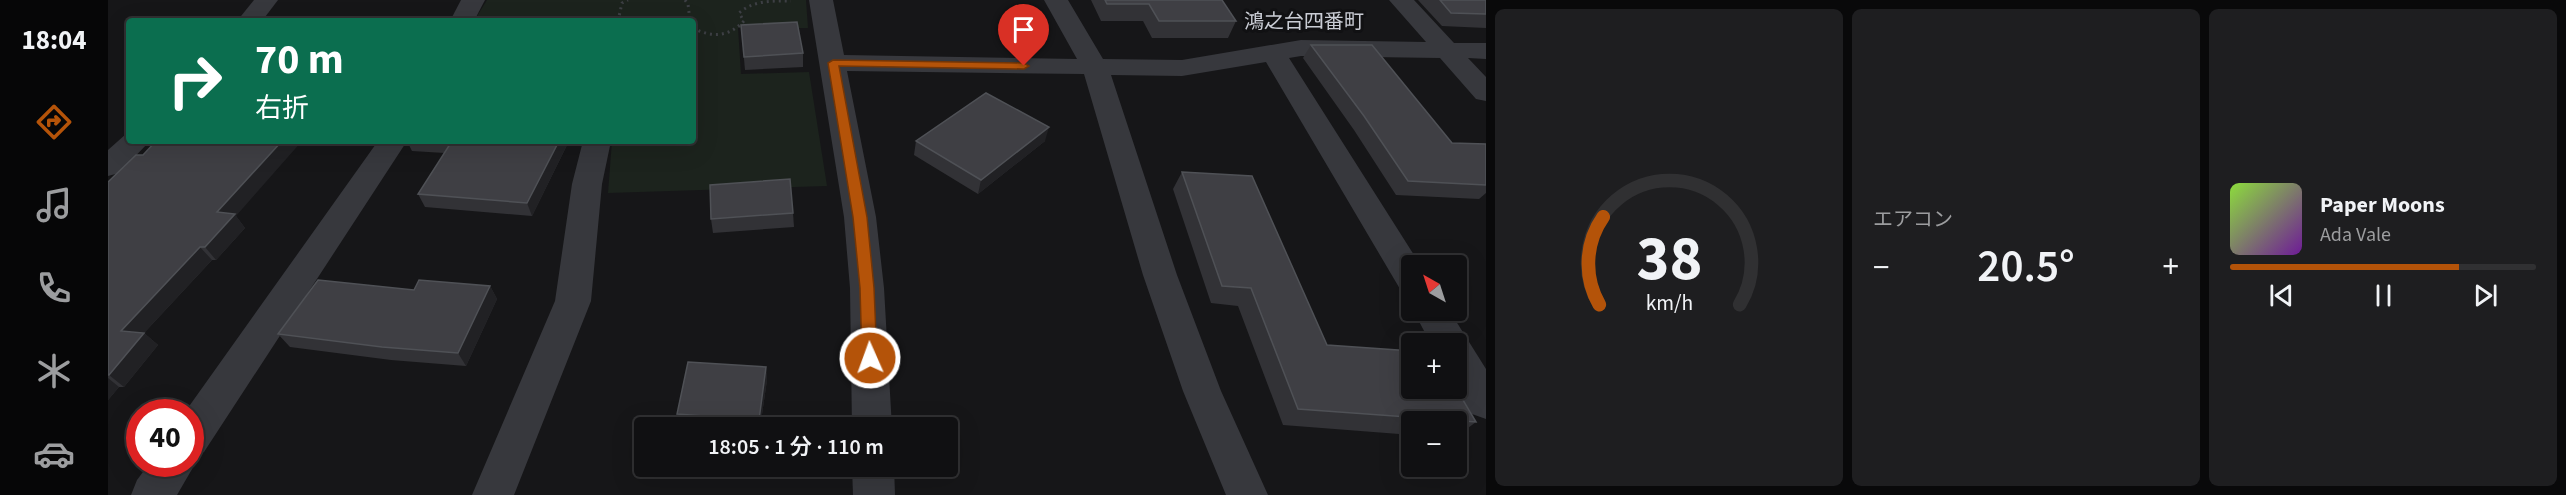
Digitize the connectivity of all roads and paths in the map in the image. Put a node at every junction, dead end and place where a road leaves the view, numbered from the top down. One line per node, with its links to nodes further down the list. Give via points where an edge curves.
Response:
1 (266, 0): 8 (street)
2 (473, 0): 9 (street)
3 (628, 0): 10 (path, via 622,3)
4 (685, 0): 11 (path)
5 (1056, 0): 17 (street)
6 (1401, 0): 13 (street)
7 (809, 1): 12 (path, via 765,0 744,7 739,13 744,21 726,35 709,35); 16 (street)
8 (251, 18)
9 (464, 18)
10 (619, 18)
11 (690, 18)
12 (696, 29)
13 (1448, 51): 14 (street); 15 (street, via 1301,48); 18 (street)
14 (1486, 51)
15 (1273, 52): 17 (street, via 1182,68); 23 (street)
16 (833, 63): 17 (street); 26 (street, via 861,229)
17 (1095, 67): 33 (street, via 1160,275 1202,391)
18 (1486, 93)
19 (133, 144): 22 (street)
20 (391, 144): 27 (street)
21 (596, 144): 31 (street, via 587,184 573,301)
22 (108, 166)
23 (1401, 262)
24 (1467, 372): 25 (street)
25 (1486, 402)
26 (872, 417)
27 (204, 418)
28 (165, 477): 30 (street)
29 (873, 477): 32 (street)
30 (152, 495)
31 (493, 495)
32 (874, 495)
33 (1247, 495)

